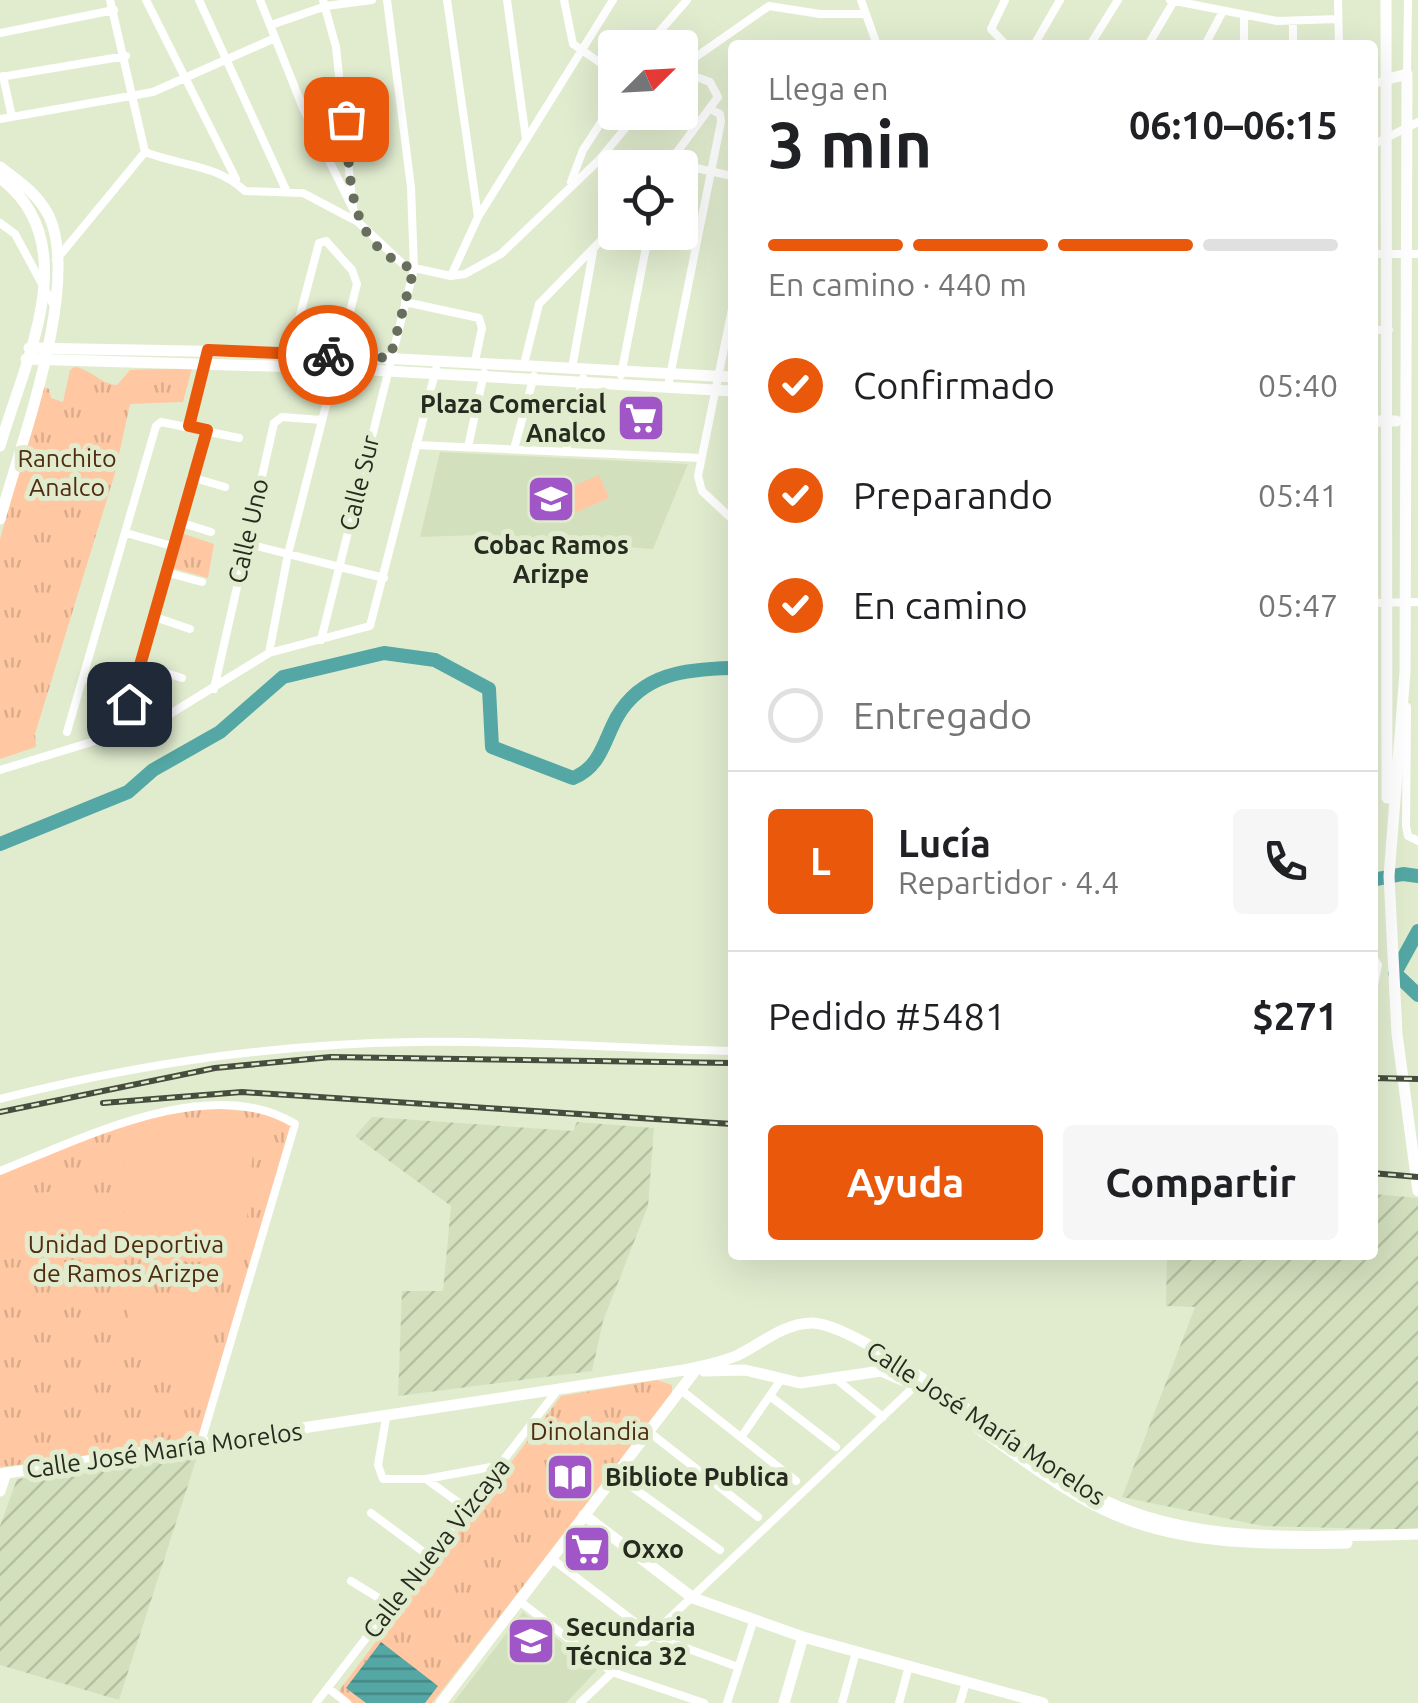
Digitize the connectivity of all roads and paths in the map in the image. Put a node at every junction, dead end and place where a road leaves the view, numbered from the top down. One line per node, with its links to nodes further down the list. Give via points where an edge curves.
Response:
1 (146, 0): 49 (street)
2 (199, 0): 45 (street)
3 (260, 0): 29 (street)
4 (372, 0): 20 (street)
5 (388, 0): 85 (street, Calle Sur)
6 (447, 0): 74 (street)
7 (507, 0): 61 (street)
8 (564, 0): 42 (street)
9 (614, 0): 42 (street)
10 (686, 0): 30 (street)
11 (821, 0): 24 (street)
12 (861, 0): 25 (street)
13 (1004, 0): 34 (street, via 993,20)
14 (1060, 0): 35 (street)
15 (1118, 0): 36 (street)
16 (1172, 0): 23 (street); 37 (street)
17 (1338, 0): 27 (street)
18 (1386, 0): 51 (street)
19 (1408, 0): 47 (street)
20 (324, 3): 29 (street); 73 (street)
21 (768, 3): 24 (street); 44 (street)
22 (112, 5): 31 (street); 43 (street)
23 (1223, 11): 26 (street); 38 (street)
24 (822, 14): 25 (street)
25 (864, 14): 33 (street)
26 (1244, 16): 28 (street); 39 (street)
27 (1338, 20): 28 (street); 41 (street)
28 (1293, 22): 40 (street)
29 (271, 25): 32 (street)
30 (660, 30)
31 (0, 33)
32 (275, 38): 45 (street); 73 (street)
33 (875, 40)
34 (1000, 40)
35 (1037, 40)
36 (1093, 40)
37 (1151, 40)
38 (1208, 40)
39 (1244, 40)
40 (1293, 40)
41 (1338, 40)
42 (580, 52): 46 (street); 61 (street)
43 (126, 56): 48 (street); 53 (street)
44 (698, 56)
45 (227, 59): 49 (street); 72 (street)
46 (598, 63)
47 (1407, 74): 51 (street); 57 (street)
48 (2, 77): 55 (street)
49 (186, 77): 53 (street); 71 (street)
50 (698, 77): 54 (street, via 714,85)
51 (1388, 79): 52 (street); 60 (street)
52 (1378, 82)
53 (132, 97): 55 (street); 64 (street)
54 (712, 110): 63 (street); 67 (street, via 721,118)
55 (12, 117): 56 (street)
56 (0, 119)
57 (1412, 124): 60 (street); 82 (street)
58 (598, 127): 70 (street)
59 (624, 130): 70 (street)
60 (1388, 134): 62 (street); 81 (street)
61 (526, 139): 74 (street)
62 (1378, 141)
63 (679, 150)
64 (145, 152): 71 (street, via 225,173); 83 (street)
65 (0, 167): 83 (street, via 37,198)
66 (698, 169): 67 (street)
67 (711, 171): 68 (street); 107 (street)
68 (728, 175)
69 (0, 178): 84 (street, via 31,208)
70 (572, 182): 86 (street, via 501,254)
71 (239, 186): 72 (street, via 250,192)
72 (286, 190): 75 (street)
73 (354, 211): 75 (street)
74 (478, 218): 86 (street)
75 (358, 222): 85 (street)
76 (0, 223): 87 (street, via 15,234)
77 (598, 246): 79 (street)
78 (644, 250): 104 (street)
79 (593, 252): 101 (street, via 539,304); 102 (street)
80 (1378, 254): 81 (street)
81 (1388, 254): 82 (street); 91 (street)
82 (1412, 254): 114 (street)
83 (60, 256): 84 (street); 89 (street)
84 (48, 269): 87 (street)
85 (414, 269): 86 (street); 88 (street, Calle Sur)
86 (451, 276)
87 (43, 289): 89 (street); 94 (street)
88 (405, 302): 98 (street, via 479,318); 100 (street, Calle Sur)
89 (55, 308): 95 (street)
90 (1378, 330): 91 (street)
91 (1389, 330): 113 (street)
92 (728, 341): 108 (street)
93 (290, 353): 96 (street); 99 (street); 99 (street, via 319,243 326,241 357,284)
94 (28, 354): 95 (street); 109 (street)
95 (45, 354): 96 (street); 127 (street)
96 (206, 356): 99 (street); 112 (street)
97 (438, 360): 98 (street); 100 (street); 103 (street)
98 (480, 361): 101 (street); 105 (street)
99 (337, 362): 100 (street); 110 (street)
100 (388, 364): 103 (street); 134 (street, Calle Sur)
101 (530, 364): 102 (street); 106 (street)
102 (580, 373): 104 (street); 106 (street); 122 (street)
103 (434, 374): 105 (street); 118 (street)
104 (620, 376): 107 (street)
105 (483, 377): 106 (street); 120 (street)
106 (532, 380): 121 (street)
107 (669, 380): 108 (street)
108 (723, 381): 123 (street)
109 (4, 420): 119 (street)
110 (322, 420): 131 (street, Calle Uno, via 276,420); 133 (street)
111 (1378, 422): 113 (street)
112 (189, 426): 115 (street); 130 (street, via 156,426)
113 (1390, 427): 114 (street); 116 (street); 139 (street)
114 (1412, 427): 140 (street)
115 (207, 430): 117 (street); 124 (street)
116 (1378, 431)
117 (239, 438)
118 (416, 445): 120 (street); 136 (street)
119 (0, 446)
120 (468, 447): 121 (street)
121 (514, 449): 122 (street)
122 (566, 452): 123 (street)
123 (701, 458): 126 (street, via 700,487)
124 (191, 478): 125 (street); 128 (street)
125 (225, 487)
126 (728, 515)
127 (0, 519)
128 (178, 522): 129 (street); 132 (street)
129 (211, 532)
130 (126, 533): 132 (street); 146 (street)
131 (244, 543): 133 (street); 148 (street, Calle Uno)
132 (172, 546): 135 (street)
133 (288, 554): 134 (street); 144 (street)
134 (338, 566): 136 (street); 143 (street, Calle Sur)
135 (165, 572): 137 (street); 141 (street)
136 (384, 578): 143 (street, via 373,623)
137 (202, 582)
138 (1378, 602): 139 (street)
139 (1389, 602): 140 (street); 155 (street)
140 (1412, 602): 149 (street)
141 (152, 616): 142 (street); 145 (street)
142 (190, 629)
143 (321, 640): 144 (street)
144 (269, 653): 148 (street)
145 (139, 664): 147 (street); 150 (street)
146 (84, 677): 150 (street); 152 (street)
147 (182, 678)
148 (214, 689): 153 (street, via 157,722)
149 (1405, 691): 156 (street, via 1408,836); 157 (street)
150 (129, 704): 151 (street)
151 (142, 712)
152 (68, 732)
153 (0, 770)
154 (1378, 773): 155 (street)
155 (1386, 774): 157 (street)
156 (1418, 841)
157 (1389, 874): 161 (street, via 1398,1048)
158 (728, 1051): 159 (street, via 328,1045 150,1065)
159 (0, 1099)
160 (0, 1171): 173 (street, via 170,1110 270,1111 296,1124)
161 (1418, 1192)
162 (692, 1370): 164 (street, Calle José María Morelos, via 745,1370); 165 (street, Calle José María Morelos, via 808,1323 848,1335); 166 (street); 167 (street, Calle José María Morelos)
163 (834, 1377): 164 (street, Calle José María Morelos); 165 (street, Calle José María Morelos, via 880,1370); 169 (street)
164 (780, 1381): 168 (street)
165 (918, 1383): 169 (street); 185 (street, Calle José María Morelos, via 1097,1496 1178,1528)
166 (681, 1390): 171 (street); 172 (street)
167 (556, 1392): 170 (street, Calle José María Morelos); 175 (street, Calle Nueva Vizcaya)
168 (770, 1396): 172 (street); 174 (street)
169 (884, 1417): 190 (street)
170 (386, 1418): 173 (street, Calle José María Morelos); 178 (street, via 378,1472 390,1481)
171 (649, 1432): 177 (street); 184 (street)
172 (742, 1436): 179 (street)
173 (200, 1446): 176 (street, Calle José María Morelos)
174 (836, 1448)
175 (502, 1465): 178 (street); 181 (street, Calle Nueva Vizcaya)
176 (3, 1474): 180 (street)
177 (614, 1474): 183 (street); 186 (street)
178 (426, 1479): 181 (street)
179 (796, 1481)
180 (0, 1490)
181 (466, 1508): 187 (street, Calle Nueva Vizcaya)
182 (371, 1513): 187 (street)
183 (584, 1515): 188 (street); 190 (street)
184 (758, 1516)
185 (1418, 1538)
186 (720, 1550)
187 (429, 1556): 192 (street, Calle Nueva Vizcaya)
188 (551, 1558): 191 (street); 194 (street)
189 (351, 1580): 192 (street)
190 (693, 1598): 193 (street); 194 (street)
191 (518, 1600): 199 (street); 205 (street)
192 (390, 1605): 201 (street, Calle Nueva Vizcaya)
193 (753, 1622): 195 (street); 198 (street)
194 (653, 1636): 198 (street); 199 (street)
195 (803, 1637): 196 (street); 209 (street)
196 (856, 1652): 197 (street); 210 (street)
197 (909, 1666): 200 (street); 211 (street)
198 (738, 1667): 208 (street)
199 (612, 1672): 206 (street); 207 (street)
200 (966, 1682): 202 (street); 212 (street)
201 (328, 1688): 203 (street, Calle Nueva Vizcaya); 204 (street)
202 (1010, 1699): 213 (street)
203 (316, 1703)
204 (347, 1703)
205 (441, 1703)
206 (580, 1703)
207 (704, 1703)
208 (728, 1703)
209 (784, 1703)
210 (842, 1703)
211 (899, 1703)
212 (960, 1703)
213 (1043, 1703)

